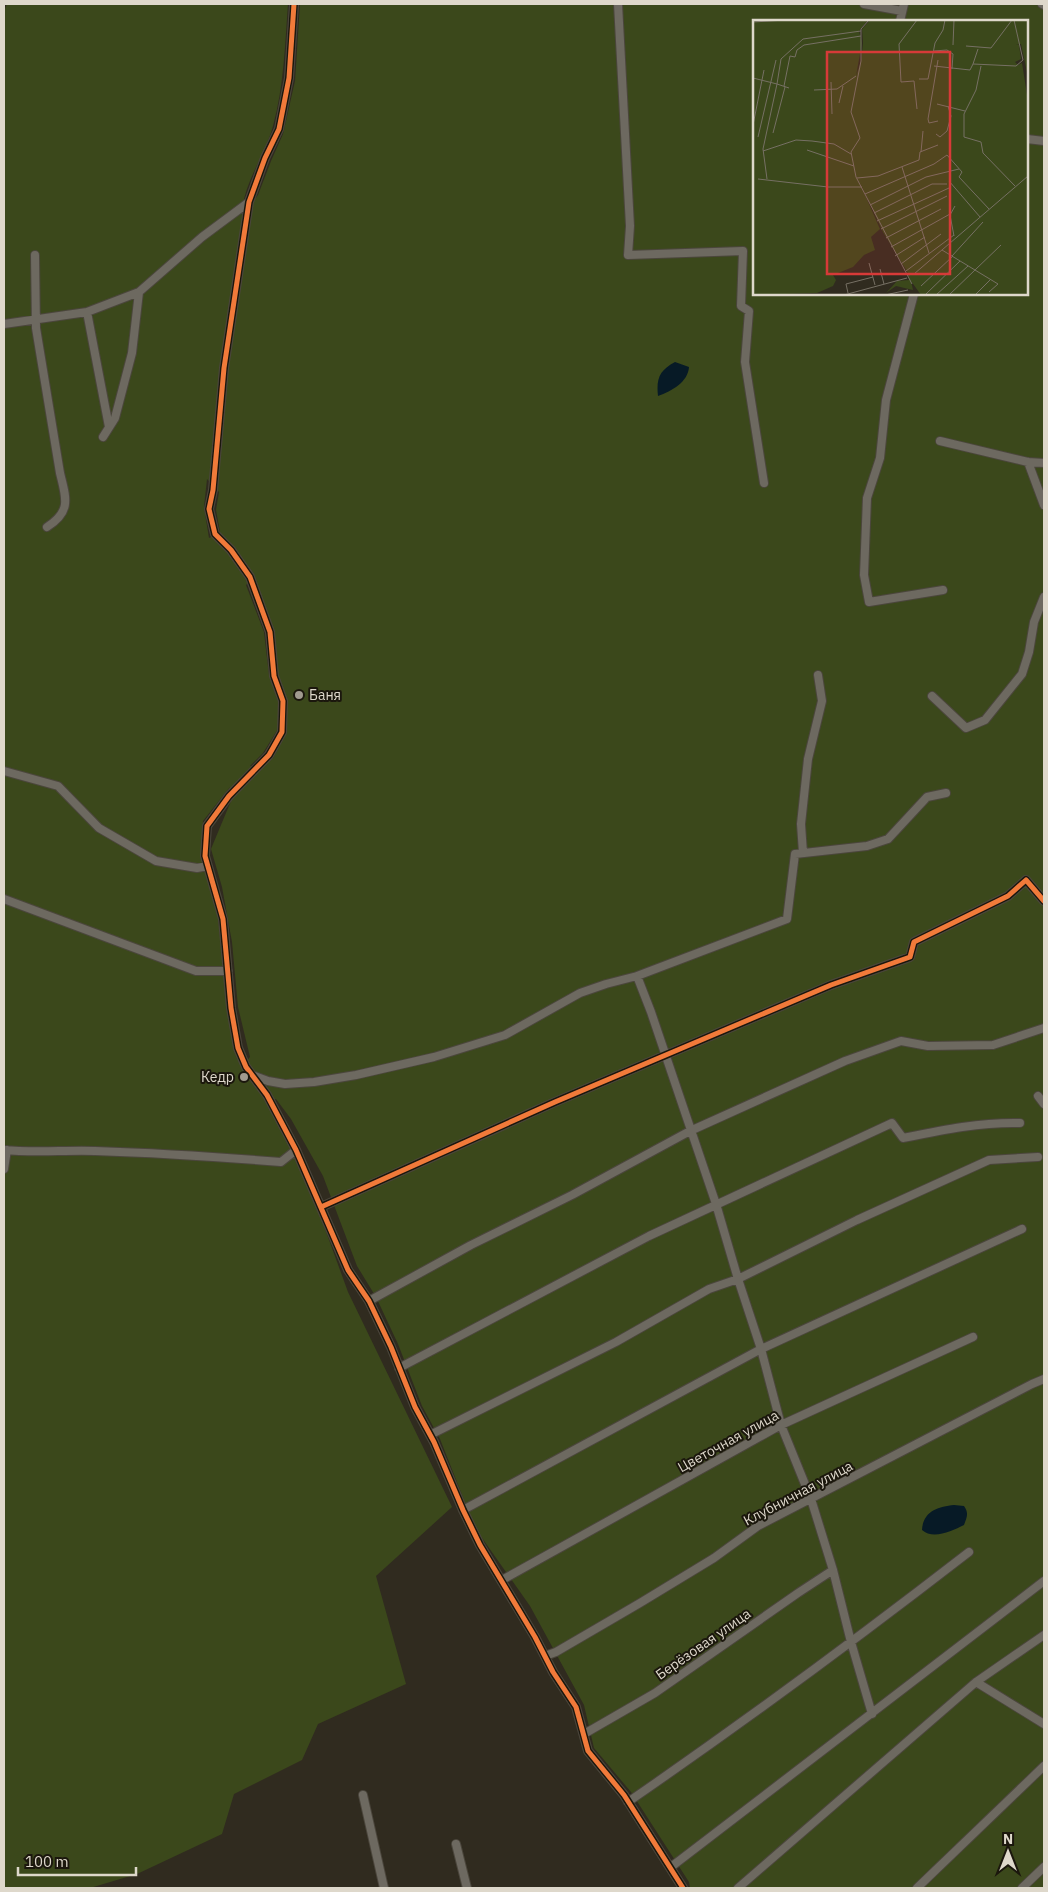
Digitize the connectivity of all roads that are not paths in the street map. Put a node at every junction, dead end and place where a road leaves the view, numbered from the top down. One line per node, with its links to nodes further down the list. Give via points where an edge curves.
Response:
1 (294, 4): 8 (street, via 289,78 279,129)
2 (618, 4): 20 (street, via 630,218 628,255 743,251 742,306 749,311 745,362)
3 (864, 4): 4 (street)
4 (903, 7): 5 (street)
5 (900, 20)
6 (1028, 139): 7 (street)
7 (1044, 141)
8 (249, 202): 10 (street, via 202,237); 30 (street, via 224,368 209,509 215,534 250,577 270,632 274,676 282,702 282,732 269,755 229,796 207,826 205,856)
9 (35, 255): 13 (street)
10 (140, 292): 12 (street); 15 (street, via 132,353 115,418)
11 (914, 295): 23 (street, via 886,400 880,458 867,498 864,575 869,602)
12 (88, 312): 13 (street); 15 (street)
13 (36, 319): 14 (street); 22 (street, via 66,508)
14 (4, 324)
15 (109, 426): 16 (street)
16 (103, 437)
17 (940, 441): 18 (street)
18 (1028, 462): 19 (street); 21 (street)
19 (1044, 463)
20 (764, 483)
21 (1044, 505)
22 (48, 527)
23 (943, 590)
24 (1044, 597): 26 (street, via 1034,622 1022,674 985,720 966,728)
25 (818, 675): 29 (street, via 822,701 808,759 801,824)
26 (932, 696)
27 (4, 771): 30 (street, via 58,786 99,828 156,861 197,868)
28 (946, 793): 29 (street, via 927,797 888,839 866,846)
29 (803, 853): 34 (street, via 795,854 787,919)
30 (208, 866): 33 (street, via 223,919)
31 (4, 899): 33 (street, via 196,971)
32 (1044, 901): 36 (street, via 1026,880 1008,896 914,942 910,957 831,985)
33 (228, 971): 37 (street, via 238,1048)
34 (637, 976): 36 (street); 37 (street, via 580,993 504,1035 404,1066 285,1084)
35 (1044, 1028): 41 (street, via 994,1046 928,1046 901,1040 845,1061)
36 (665, 1056): 41 (street); 47 (street)
37 (252, 1075): 43 (street, via 267,1095)
38 (1038, 1096): 39 (street)
39 (1044, 1104)
40 (1020, 1123): 46 (street, via 970,1125 903,1138 892,1122)
41 (690, 1131): 46 (street); 50 (street)
42 (6, 1150): 43 (street, via 92,1151 281,1162); 45 (street)
43 (296, 1150): 47 (street)
44 (1038, 1157): 49 (street, via 990,1160 857,1220)
45 (4, 1169)
46 (716, 1204): 49 (street); 53 (street)
47 (321, 1207): 50 (street, via 348,1270)
48 (1022, 1229): 52 (street)
49 (738, 1280): 52 (street); 57 (street, via 709,1289 616,1342)
50 (369, 1301): 53 (street)
51 (974, 1337): 56 (street, Цветочная улица)
52 (761, 1349): 56 (street); 59 (street)
53 (400, 1368): 57 (street)
54 (1044, 1380): 55 (street); 58 (street, Клубничная улица)
55 (1044, 1388)
56 (781, 1425): 58 (street); 62 (street, Цветочная улица)
57 (430, 1435): 59 (street)
58 (811, 1499): 61 (street); 66 (street, Клубничная улица, via 758,1526 714,1558)
59 (463, 1510): 62 (street)
60 (969, 1552): 65 (street)
61 (833, 1570): 65 (street); 70 (street, Берёзовая улица, via 655,1693)
62 (502, 1580): 66 (street)
63 (1044, 1581): 68 (street)
64 (1044, 1635): 67 (street)
65 (851, 1642): 68 (street); 73 (street)
66 (545, 1656): 70 (street, via 576,1707)
67 (976, 1682): 69 (street); 80 (street)
68 (872, 1714): 75 (street)
69 (1044, 1724)
70 (584, 1734): 73 (street, via 588,1751)
71 (1044, 1766): 81 (street)
72 (363, 1795): 77 (street)
73 (628, 1802): 75 (street)
74 (456, 1844): 78 (street)
75 (671, 1867): 79 (street)
76 (1044, 1867): 82 (street)
77 (384, 1888)
78 (468, 1888)
79 (683, 1888)
80 (738, 1888)
81 (917, 1888)
82 (1022, 1888)

